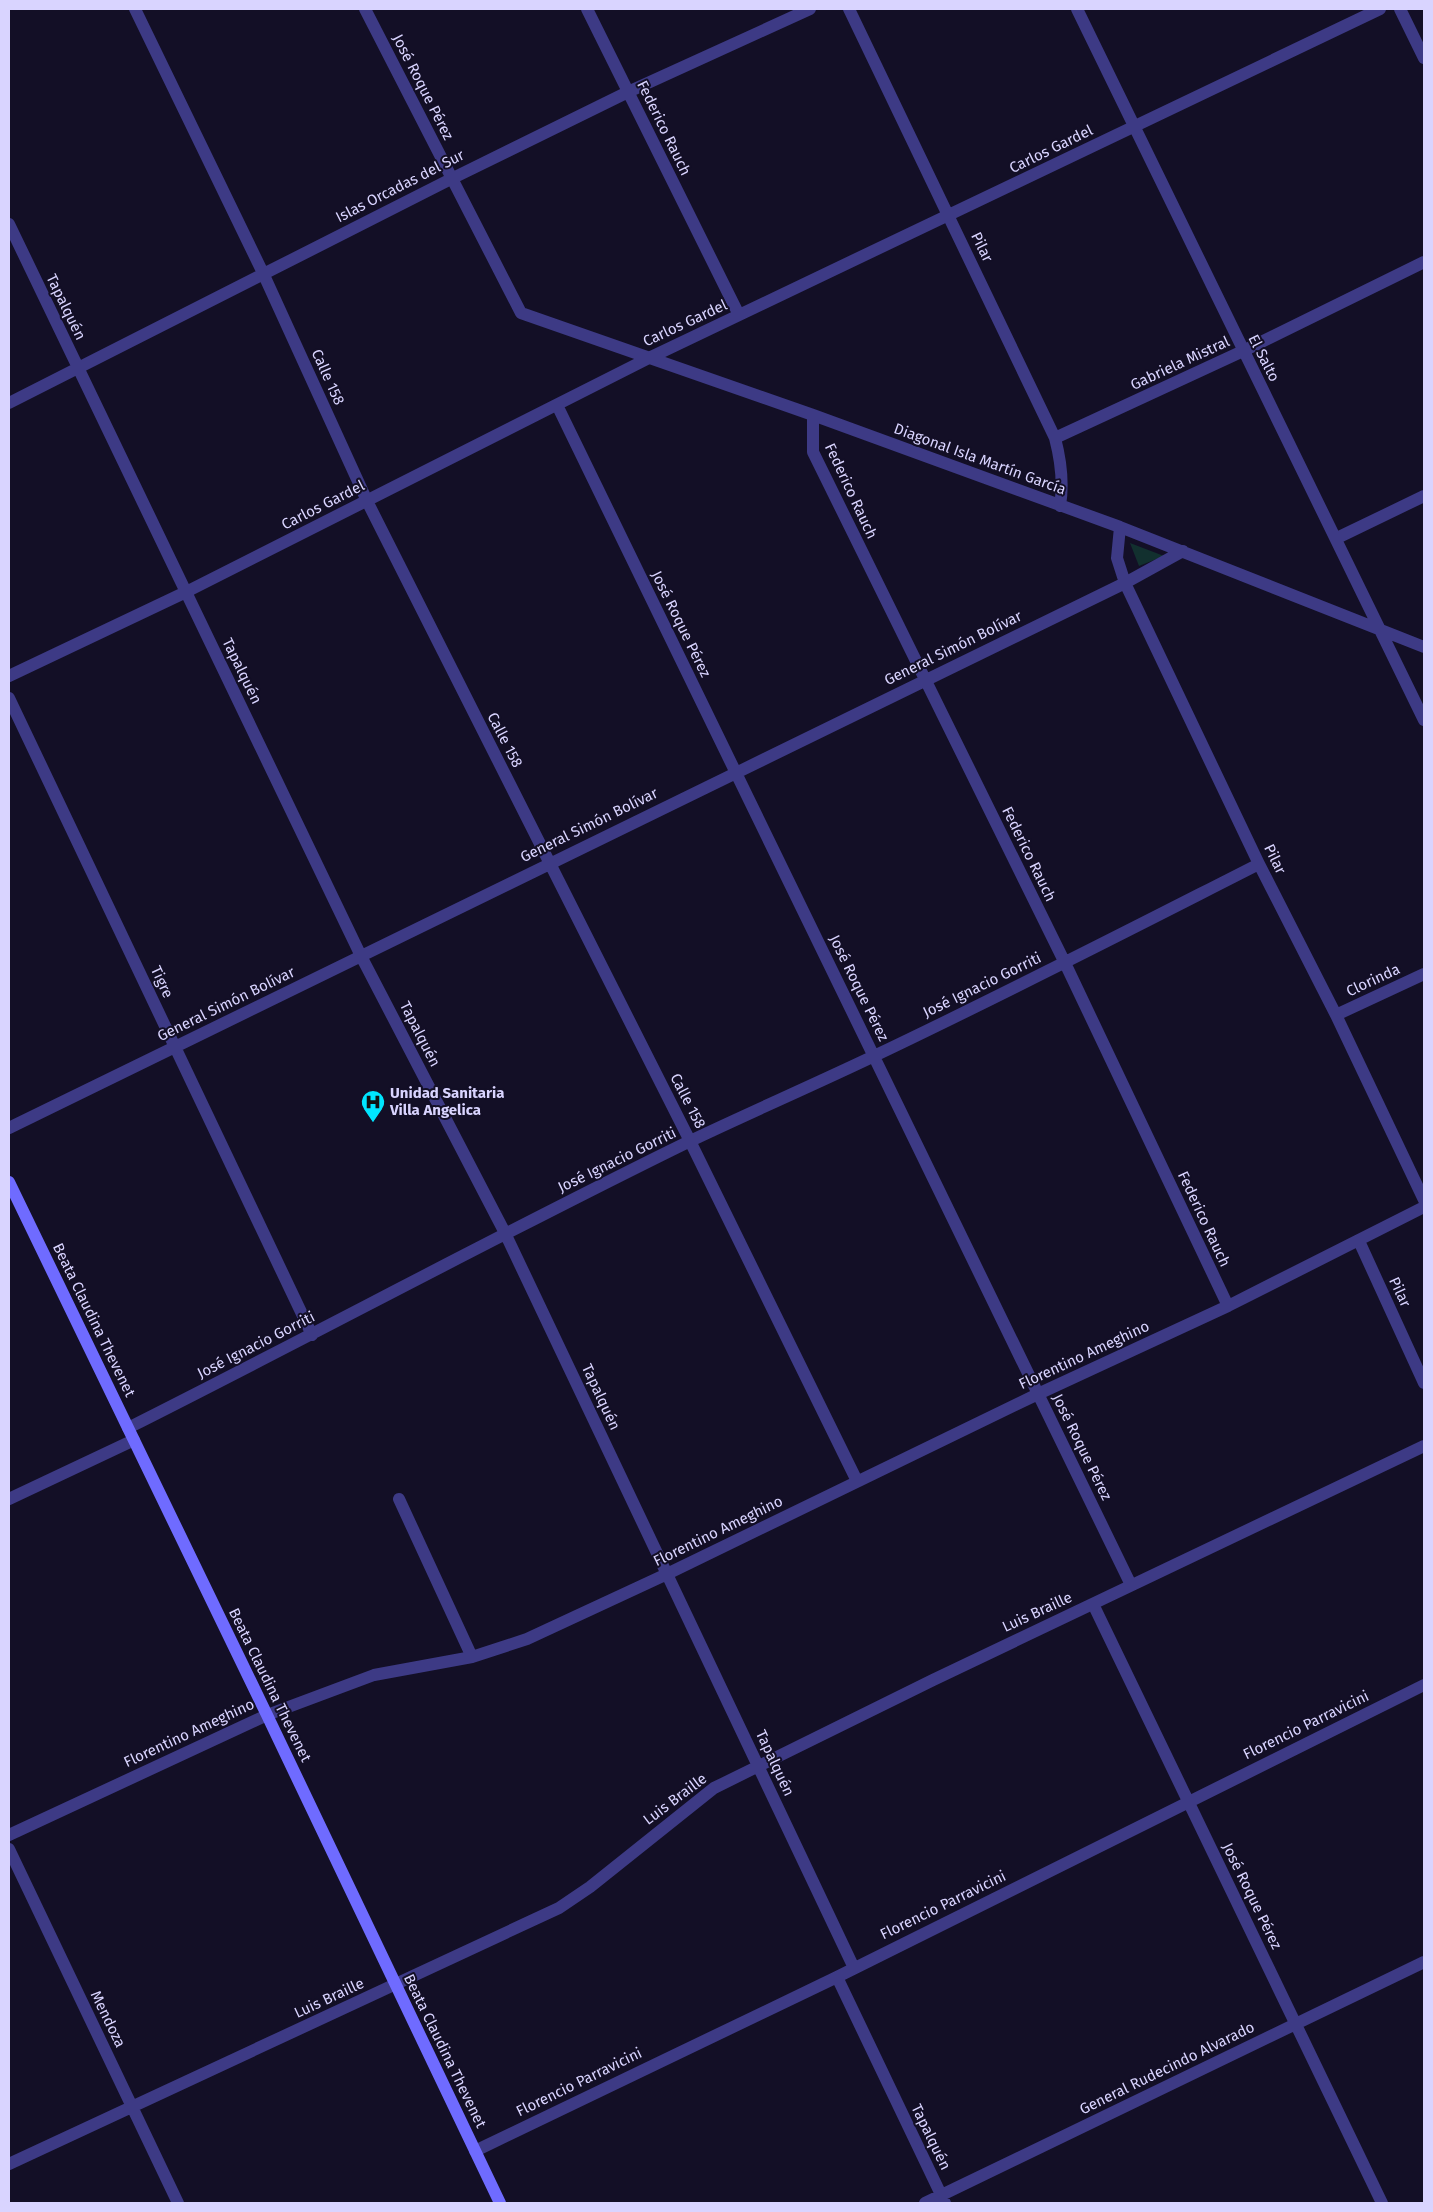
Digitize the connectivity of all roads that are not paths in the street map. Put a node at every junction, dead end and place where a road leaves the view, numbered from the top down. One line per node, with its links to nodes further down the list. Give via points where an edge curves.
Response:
1 (135, 9): 16 (street, Calle 158)
2 (364, 9): 12 (street, José Roque Pérez)
3 (587, 9): 10 (street, Federico Rauch)
4 (810, 9): 10 (street, Islas Orcadas del Sur)
5 (850, 9): 13 (street, Pilar)
6 (1077, 9): 11 (street, El Salto)
7 (1380, 9): 11 (street, Carlos Gardel)
8 (1400, 9): 9 (street)
9 (1424, 58)
10 (628, 92): 12 (street, Islas Orcadas del Sur); 18 (street, Federico Rauch)
11 (1134, 128): 13 (street, Carlos Gardel); 19 (street, El Salto)
12 (451, 179): 16 (street, Islas Orcadas del Sur); 17 (street, José Roque Pérez)
13 (949, 216): 18 (street, Carlos Gardel); 25 (street, Pilar)
14 (9, 224): 21 (street, Tapalquén)
15 (1424, 262): 19 (street, Gabriela Mistral)
16 (263, 273): 21 (street, Islas Orcadas del Sur); 27 (street, Calle 158)
17 (521, 313): 20 (street, Diagonal Isla Martín García)
18 (739, 315): 20 (street, Carlos Gardel)
19 (1243, 351): 25 (street, Gabriela Mistral); 30 (street, El Salto)
20 (649, 358): 23 (street, Carlos Gardel); 24 (street, Diagonal Isla Martín García)
21 (77, 368): 22 (street, Islas Orcadas del Sur); 33 (street, Tapalquén)
22 (9, 403)
23 (557, 405): 27 (street, Carlos Gardel); 40 (street, José Roque Pérez)
24 (813, 415): 28 (street, Diagonal Isla Martín García); 37 (street, Federico Rauch, via 813,452)
25 (1056, 438): 28 (street, Pilar, via 1063,487)
26 (1424, 496): 30 (street)
27 (367, 501): 33 (street, Carlos Gardel); 41 (street, Calle 158)
28 (1060, 506): 29 (street, Diagonal Isla Martín García)
29 (1120, 527): 31 (street, Diagonal Isla Martín García); 32 (street, Pilar, via 1117,558)
30 (1337, 538): 34 (street, El Salto)
31 (1183, 551): 32 (street, General Simón Bolívar); 34 (street, Diagonal Isla Martín García)
32 (1125, 583): 37 (street, General Simón Bolívar); 42 (street, Pilar)
33 (186, 592): 36 (street, Carlos Gardel); 43 (street, Tapalquén)
34 (1381, 630): 35 (street, Diagonal Isla Martín García); 39 (street, El Salto)
35 (1424, 648)
36 (9, 676)
37 (924, 679): 40 (street, General Simón Bolívar); 44 (street, Federico Rauch)
38 (9, 698): 47 (street, Tigre)
39 (1424, 720)
40 (735, 772): 41 (street, General Simón Bolívar); 48 (street, José Roque Pérez)
41 (548, 863): 43 (street, General Simón Bolívar); 50 (street, Calle 158)
42 (1259, 864): 44 (street, José Ignacio Gorriti); 46 (street, Pilar)
43 (361, 956): 47 (street, General Simón Bolívar); 54 (street, Tapalquén)
44 (1065, 963): 48 (street, José Ignacio Gorriti); 56 (street, Federico Rauch)
45 (1424, 974): 46 (street, Clorinda)
46 (1336, 1015): 52 (street, Pilar)
47 (176, 1047): 49 (street, General Simón Bolívar); 57 (street, Tigre)
48 (874, 1056): 50 (street, José Ignacio Gorriti); 59 (street, José Roque Pérez)
49 (9, 1128)
50 (690, 1141): 54 (street, José Ignacio Gorriti); 63 (street, Calle 158)
51 (9, 1182): 60 (main road, Beata Claudina Thevenet)
52 (1424, 1200)
53 (1424, 1207): 55 (street, Florentino Ameghino)
54 (506, 1233): 57 (street, José Ignacio Gorriti); 66 (street, Tapalquén)
55 (1359, 1241): 56 (street, Florentino Ameghino); 58 (street, Pilar)
56 (1228, 1306): 59 (street, Florentino Ameghino)
57 (312, 1335): 60 (street, José Ignacio Gorriti)
58 (1424, 1383)
59 (1038, 1394): 63 (street, Florentino Ameghino); 67 (street, José Roque Pérez)
60 (128, 1428): 61 (main road, Beata Claudina Thevenet)
61 (134, 1440): 64 (street); 71 (main road, Beata Claudina Thevenet)
62 (1424, 1446): 67 (street, Luis Braille)
63 (857, 1481): 66 (street, Florentino Ameghino)
64 (9, 1499)
65 (399, 1499): 69 (street)
66 (667, 1574): 69 (street, Florentino Ameghino, via 528,1639); 72 (street, Tapalquén)
67 (1131, 1585): 68 (street, Luis Braille)
68 (1093, 1604): 72 (street, Luis Braille); 73 (street, José Roque Pérez)
69 (472, 1657): 71 (street, Florentino Ameghino, via 374,1675)
70 (1424, 1685): 73 (street, Florencio Parravicini)
71 (267, 1715): 74 (street, Florentino Ameghino); 79 (main road, Beata Claudina Thevenet)
72 (759, 1765): 77 (street, Tapalquén); 79 (street, Luis Braille, via 714,1788 559,1908)
73 (1188, 1802): 77 (street, Florencio Parravicini); 80 (street, José Roque Pérez)
74 (9, 1835)
75 (9, 1849): 81 (street, Mendoza)
76 (1424, 1962): 80 (street, General Rudecindo Alvarado)
77 (854, 1968): 78 (street, Florencio Parravicini)
78 (837, 1977): 82 (street, Florencio Parravicini); 84 (street, Tapalquén)
79 (394, 1985): 81 (street, Luis Braille); 82 (main road, Beata Claudina Thevenet)
80 (1296, 2025): 84 (street, General Rudecindo Alvarado); 88 (street, José Roque Pérez)
81 (133, 2108): 83 (street, Luis Braille); 85 (street, Mendoza)
82 (475, 2151): 86 (main road, Beata Claudina Thevenet)
83 (9, 2164)
84 (943, 2199): 87 (street, General Rudecindo Alvarado)
85 (178, 2203)
86 (500, 2203)
87 (925, 2203)
88 (1382, 2203)

